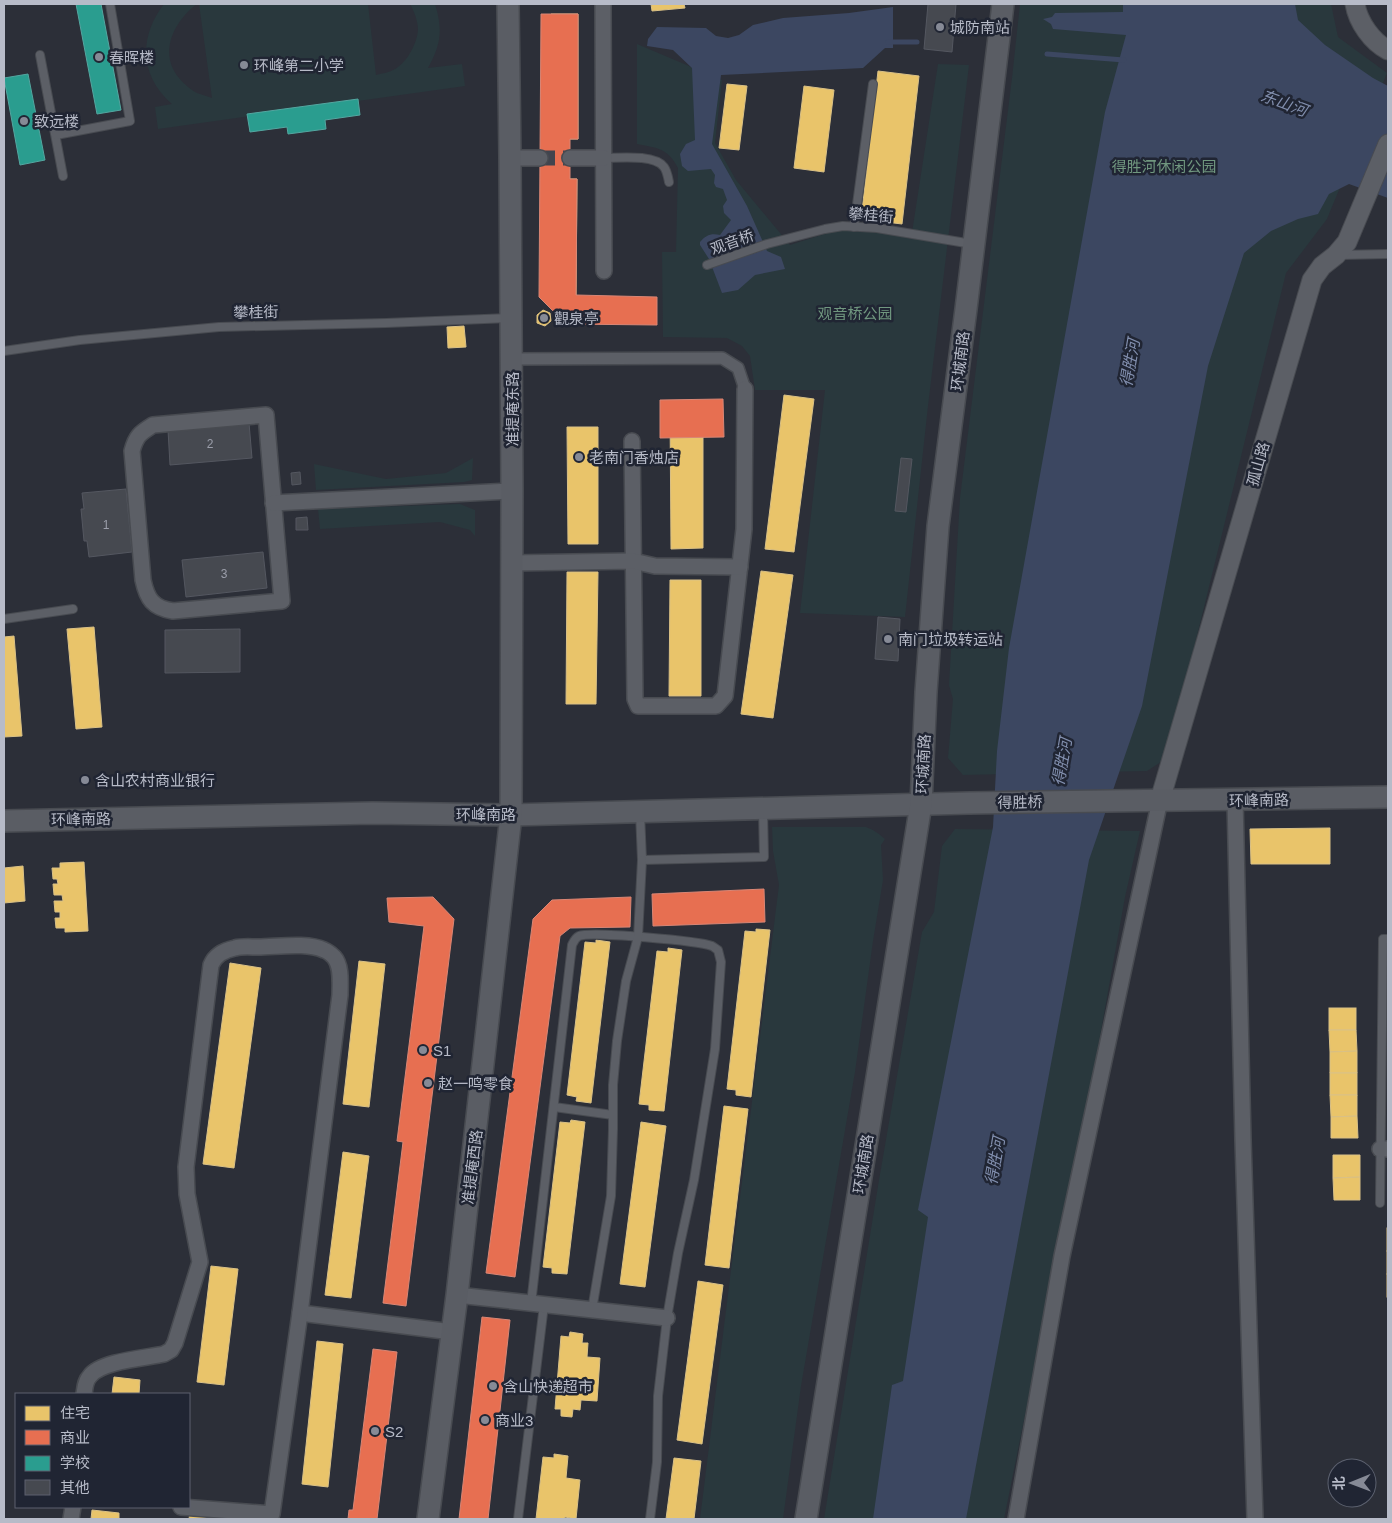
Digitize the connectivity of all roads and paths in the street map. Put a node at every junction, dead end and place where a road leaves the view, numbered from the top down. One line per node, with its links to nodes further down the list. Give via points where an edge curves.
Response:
1 (110, 4): 9 (lane, via 130,121)
2 (508, 4): 11 (main road, 准提庵东路)
3 (602, 4): 14 (street)
4 (1003, 4): 19 (main road, 环城南路)
5 (1355, 4): 6 (street, via 1366,31)
6 (1388, 50)
7 (40, 55): 9 (lane)
8 (873, 84): 17 (lane)
9 (56, 136): 15 (lane)
10 (1388, 144): 21 (street, 孤山路, via 1347,242)
11 (510, 158): 12 (street); 24 (main road, 准提庵东路)
12 (540, 158)
13 (570, 158): 14 (street)
14 (604, 158): 16 (lane, via 655,160 663,165); 23 (street)
15 (63, 176)
16 (669, 182)
17 (854, 227): 18 (lane, 攀桂街, via 825,229); 19 (lane, 攀桂街)
18 (767, 244): 22 (lane, 观音桥)
19 (974, 244): 41 (main road, 环城南路, via 938,526)
20 (1388, 254): 21 (lane)
21 (1336, 255): 37 (street, 孤山路, via 1312,280)
22 (707, 266)
23 (604, 270)
24 (511, 318): 25 (lane, 攀桂街, via 219,327 80,340); 26 (main road, 准提庵东路)
25 (4, 351)
26 (512, 359): 27 (street, via 722,358 738,368); 29 (main road, 准提庵东路)
27 (745, 389): 33 (street, via 744,529)
28 (632, 441): 31 (street)
29 (512, 491): 30 (street); 32 (main road, 准提庵东路)
30 (273, 503): 30 (street, via 266,415 153,425 142,431 132,450 143,580 145,592 152,603 162,610 173,611 282,601)
31 (633, 561): 32 (street); 33 (street, via 655,566); 33 (street, via 635,699 638,706 716,706 725,696)
32 (512, 563): 44 (main road, 准提庵东路)
33 (740, 567)
34 (73, 609): 35 (lane)
35 (4, 619)
36 (1388, 798): 38 (main road, 环峰南路)
37 (1160, 800): 38 (main road, 环峰南路); 39 (main road, 环峰南路); 65 (street, via 1062,1256)
38 (1235, 800): 66 (street)
39 (1130, 801): 40 (main road, 得胜桥)
40 (969, 803): 41 (main road, 环峰南路)
41 (921, 804): 42 (main road, 环峰南路); 64 (main road, 环城南路)
42 (763, 808): 43 (main road, 环峰南路); 46 (lane, via 764,857)
43 (640, 811): 44 (main road, 环峰南路); 46 (lane)
44 (511, 815): 45 (main road, 环峰南路, via 373,814); 53 (main road, 准提庵西路)
45 (4, 821)
46 (642, 860): 47 (lane)
47 (638, 937): 49 (lane, via 586,935 579,936 572,945); 50 (lane, via 626,981 617,1041 612,1085); 57 (lane, via 711,946 718,950 720,962 715,1049)
48 (1388, 939): 51 (lane, via 1382,939)
49 (554, 1107): 50 (lane); 54 (lane)
50 (613, 1115): 55 (lane, via 611,1196)
51 (1384, 1149): 52 (lane)
52 (1380, 1203)
53 (457, 1295): 54 (street); 58 (main road, 准提庵西路)
54 (538, 1304): 55 (street); 62 (lane)
55 (592, 1310): 57 (street)
56 (300, 1313): 58 (street); 59 (street, via 340,994 338,967 335,958 325,950 313,947 235,948 219,954 210,965 186,1167 200,1262 175,1343 164,1354 99,1368 90,1374); 60 (street, via 272,1514)
57 (667, 1318): 63 (lane)
58 (452, 1332): 61 (main road, 准提庵西路)
59 (84, 1393)
60 (190, 1508)
61 (428, 1519)
62 (518, 1519)
63 (650, 1519)
64 (806, 1519)
65 (1016, 1519)
66 (1255, 1519)

